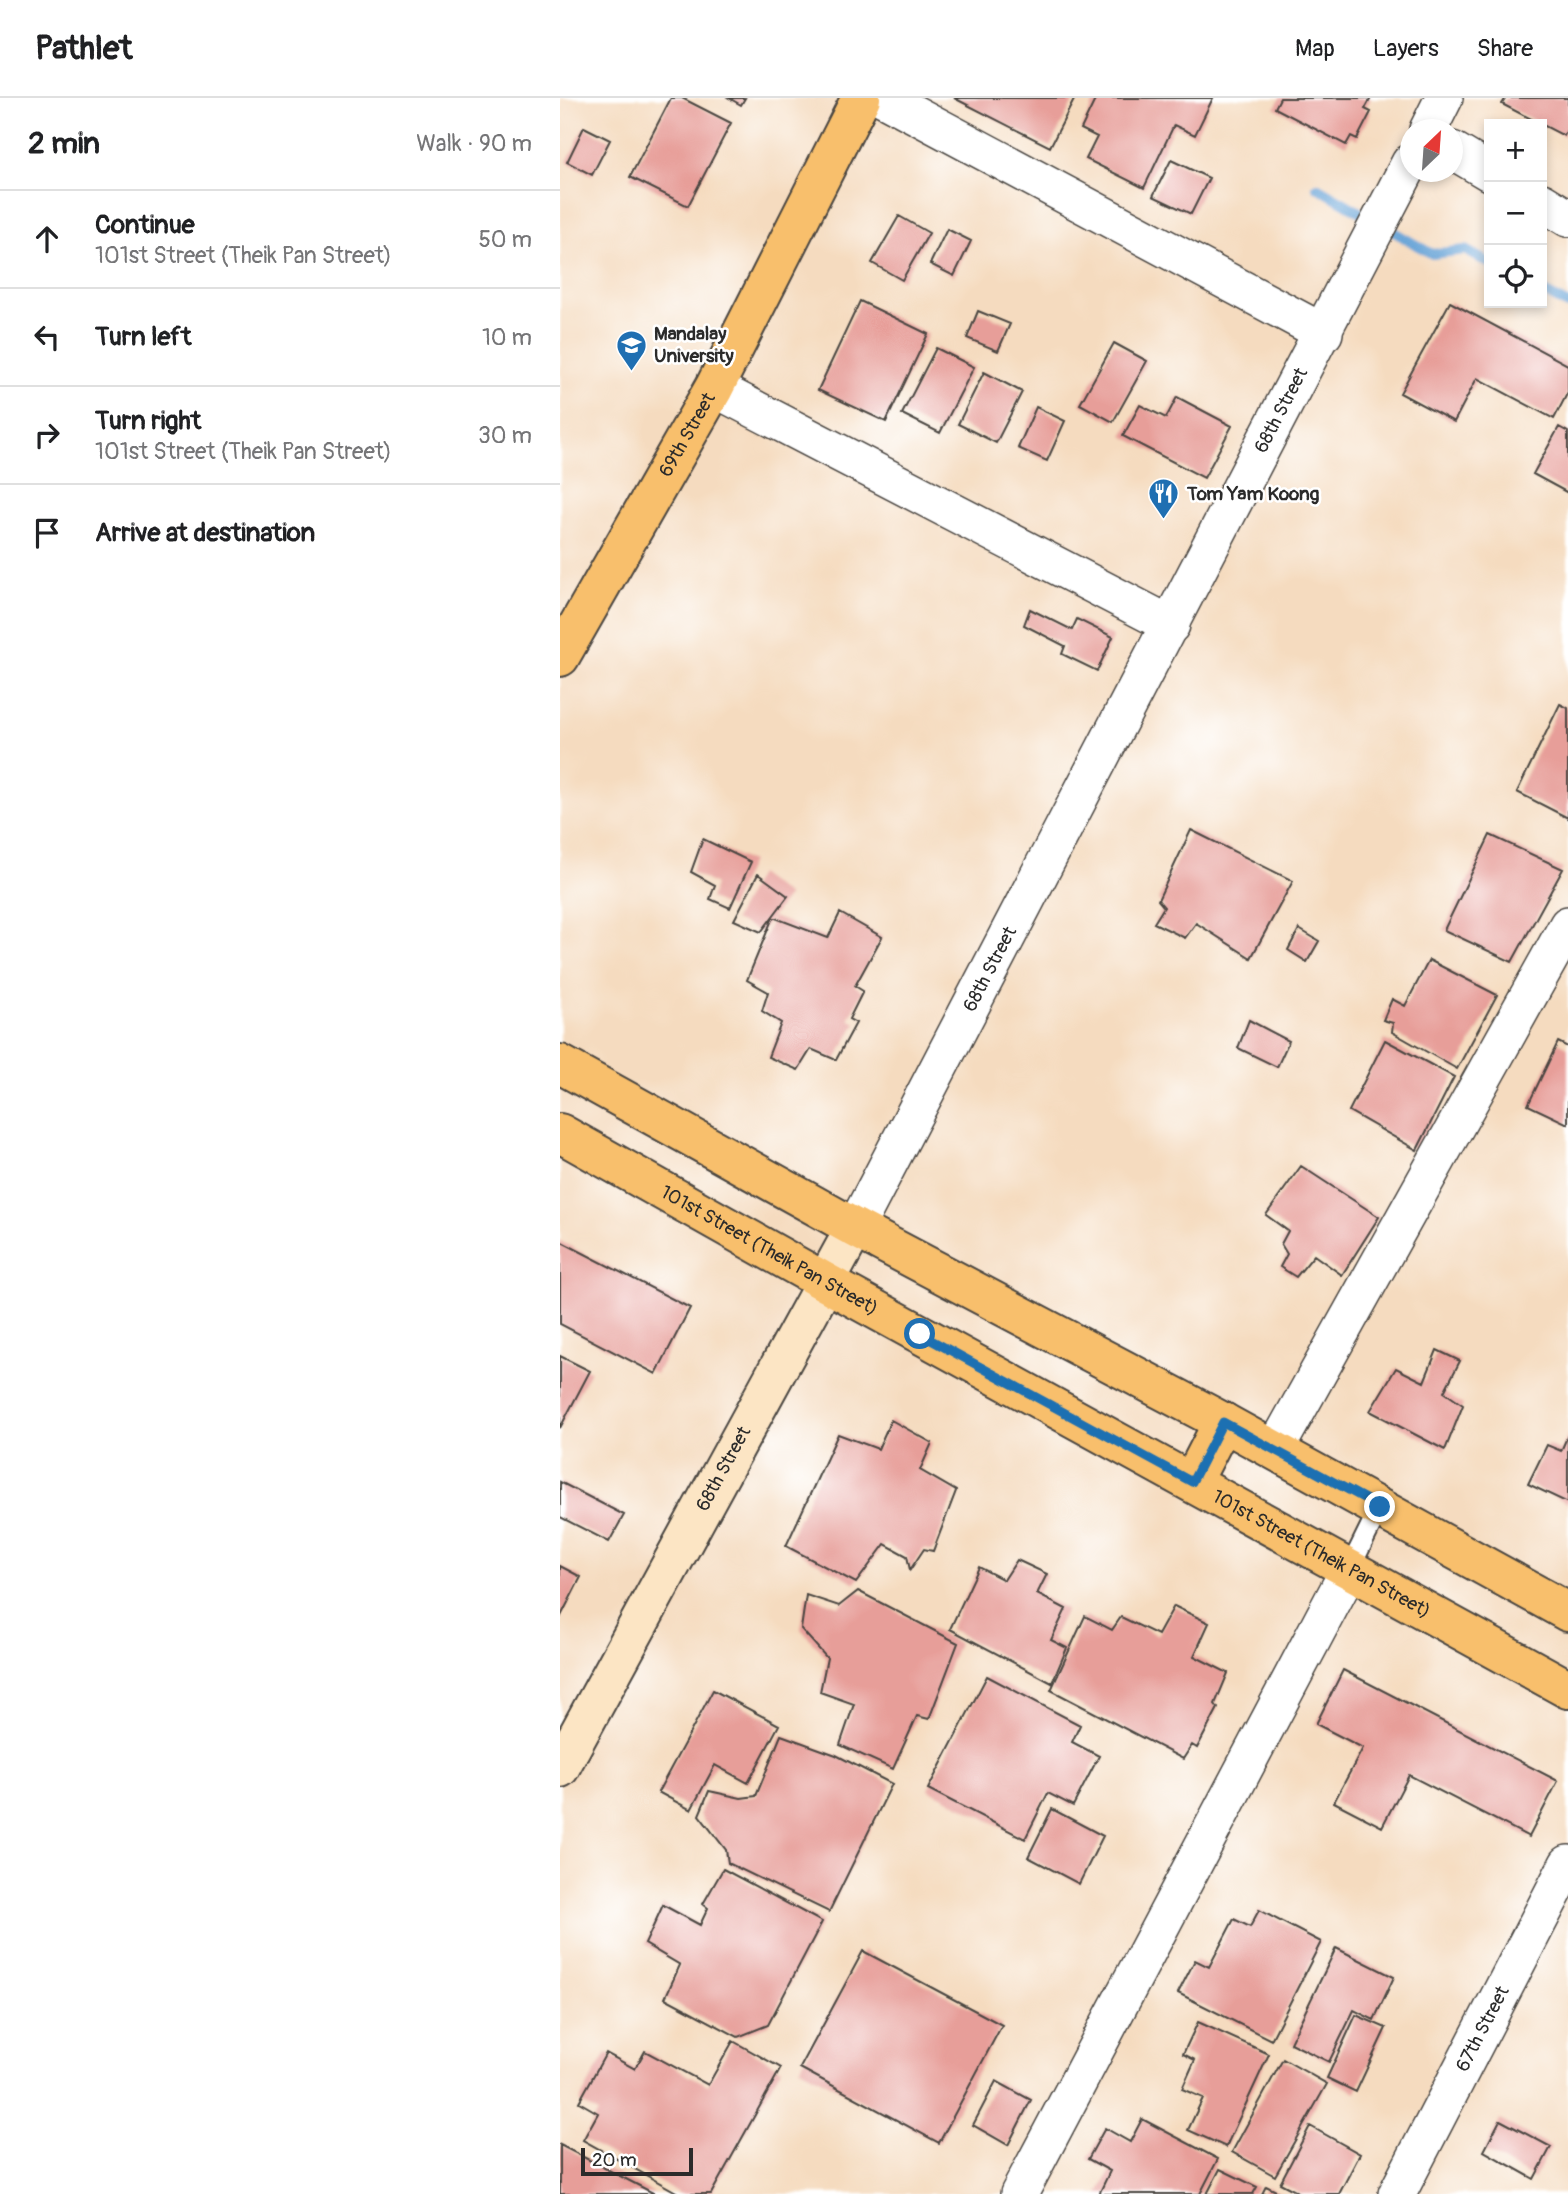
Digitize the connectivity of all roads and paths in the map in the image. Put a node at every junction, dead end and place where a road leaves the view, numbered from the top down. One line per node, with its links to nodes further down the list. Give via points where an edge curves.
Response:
1 (861, 98): 11 (main road, 69th Street)
2 (884, 98): 10 (street)
3 (1444, 98): 4 (street)
4 (1434, 119)
5 (1463, 157): 6 (street)
6 (1484, 169)
7 (1400, 182): 10 (street, 68th Street)
8 (1547, 205): 9 (street)
9 (1568, 218)
10 (1324, 333): 12 (street, 68th Street)
11 (713, 387): 12 (street); 13 (main road, 69th Street)
12 (1171, 625): 17 (street, 68th Street)
13 (560, 656)
14 (1568, 925): 20 (street)
15 (560, 1064): 17 (main road)
16 (560, 1133): 18 (main road, 101st Street (Theik Pan Street))
17 (855, 1228): 18 (main road, 68th Street); 19 (main road)
18 (827, 1283): 21 (main road, 101st Street (Theik Pan Street)); 26 (main road, 68th Street)
19 (1223, 1422): 20 (main road); 21 (main road)
20 (1275, 1450): 22 (main road)
21 (1192, 1482): 23 (main road, 101st Street (Theik Pan Street))
22 (1380, 1507): 23 (lane); 24 (main road)
23 (1349, 1570): 25 (main road, 101st Street (Theik Pan Street)); 28 (street)
24 (1568, 1612)
25 (1568, 1689)
26 (560, 1768)
27 (1568, 1864): 29 (street, 67th Street)
28 (1019, 2194)
29 (1397, 2194)

